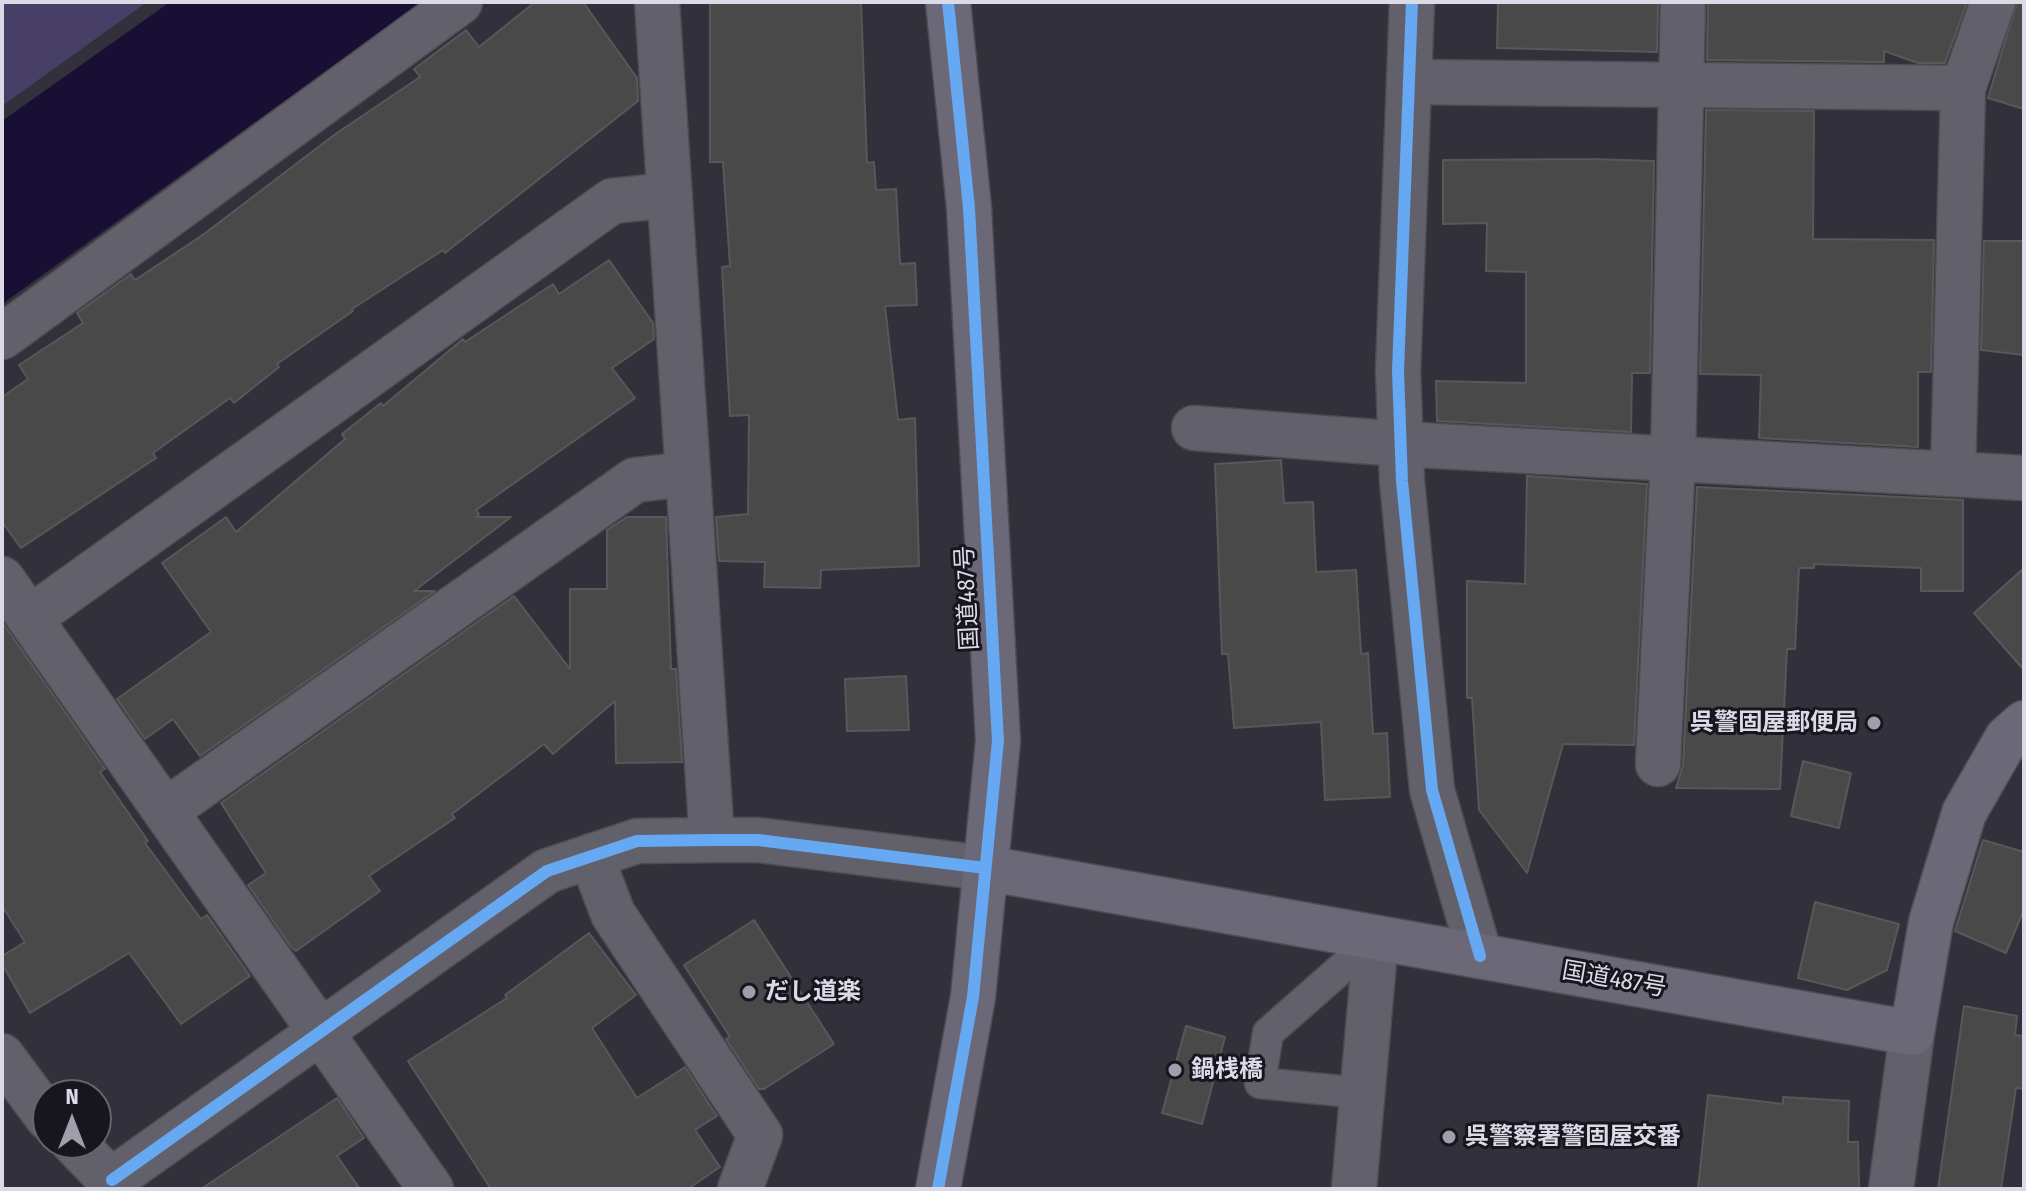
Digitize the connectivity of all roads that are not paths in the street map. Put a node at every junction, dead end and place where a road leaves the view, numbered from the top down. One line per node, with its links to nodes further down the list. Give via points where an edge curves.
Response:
1 (460, 2): 11 (street)
2 (657, 2): 10 (street)
3 (948, 2): 25 (highway, 国道487号, via 969,208 998,741)
4 (1412, 2): 7 (street)
5 (1683, 2): 8 (street)
6 (1993, 2): 9 (street)
7 (1409, 82): 8 (street); 13 (street)
8 (1682, 85): 9 (street); 14 (street)
9 (1963, 88): 16 (street)
10 (670, 195): 15 (street); 19 (street, via 612,201)
11 (2, 337)
12 (1194, 428): 13 (street)
13 (1400, 444): 14 (street); 27 (street, via 1432,790)
14 (1673, 459): 16 (street); 21 (street)
15 (688, 474): 22 (street, via 635,480); 23 (street)
16 (1953, 474): 17 (street)
17 (2024, 478)
18 (2, 579): 19 (street)
19 (30, 618): 22 (street)
20 (2024, 723): 29 (highway, via 2007,738 1964,813 1931,922)
21 (1658, 764)
22 (167, 810): 28 (street)
23 (712, 840): 24 (street, via 637,841); 25 (street, via 758,840)
24 (591, 856): 28 (street, via 547,871); 36 (street, via 613,914 760,1135)
25 (985, 868): 26 (highway, 国道487号); 37 (highway, 国道487号, via 973,997)
26 (1376, 938): 27 (highway, 国道487号); 31 (street); 31 (lane, via 1268,1033 1260,1083)
27 (1480, 956): 29 (highway, 国道487号)
28 (322, 1030): 34 (street); 35 (street)
29 (1912, 1033): 39 (street)
30 (2, 1056): 32 (street)
31 (1362, 1093): 38 (street)
32 (32, 1096)
33 (90, 1159): 34 (street)
34 (115, 1184)
35 (431, 1189)
36 (740, 1189)
37 (938, 1189)
38 (1354, 1189)
39 (1891, 1189)

